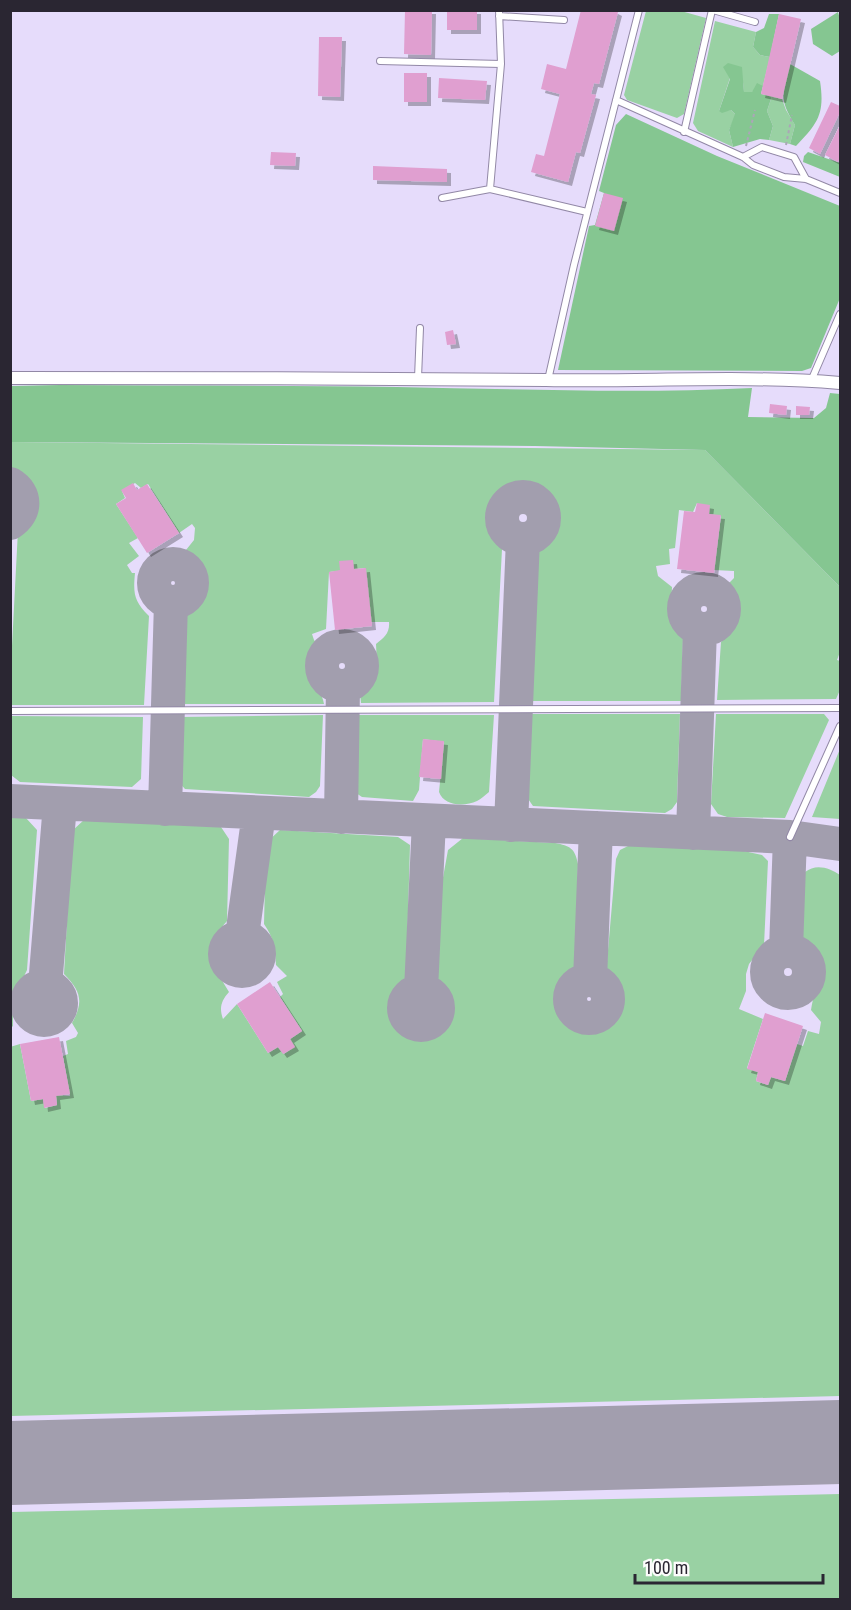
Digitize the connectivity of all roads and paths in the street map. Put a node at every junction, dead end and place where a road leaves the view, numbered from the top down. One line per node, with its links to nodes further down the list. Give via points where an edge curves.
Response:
1 (639, 10): 8 (lane)
2 (712, 10): 5 (lane); 11 (lane)
3 (499, 13): 4 (lane); 7 (lane)
4 (564, 20)
5 (756, 22)
6 (380, 61): 7 (lane)
7 (501, 64): 15 (lane)
8 (616, 100): 11 (lane); 18 (lane)
9 (755, 110): 13 (path)
10 (792, 115): 12 (path)
11 (684, 132): 13 (lane)
12 (784, 154): 13 (lane, via 762,147); 14 (lane, via 795,157)
13 (743, 157): 14 (lane, via 784,177)
14 (806, 179): 16 (lane)
15 (490, 189): 17 (lane); 18 (lane)
16 (840, 193)
17 (442, 198)
18 (587, 212): 23 (lane)
19 (840, 314): 24 (lane)
20 (420, 328): 22 (lane)
21 (10, 378): 22 (street)
22 (418, 378): 23 (street)
23 (548, 380): 24 (street)
24 (811, 381): 25 (street)
25 (840, 383)
26 (840, 708): 27 (lane)
27 (10, 711)
28 (840, 726): 29 (lane)
29 (790, 837)

